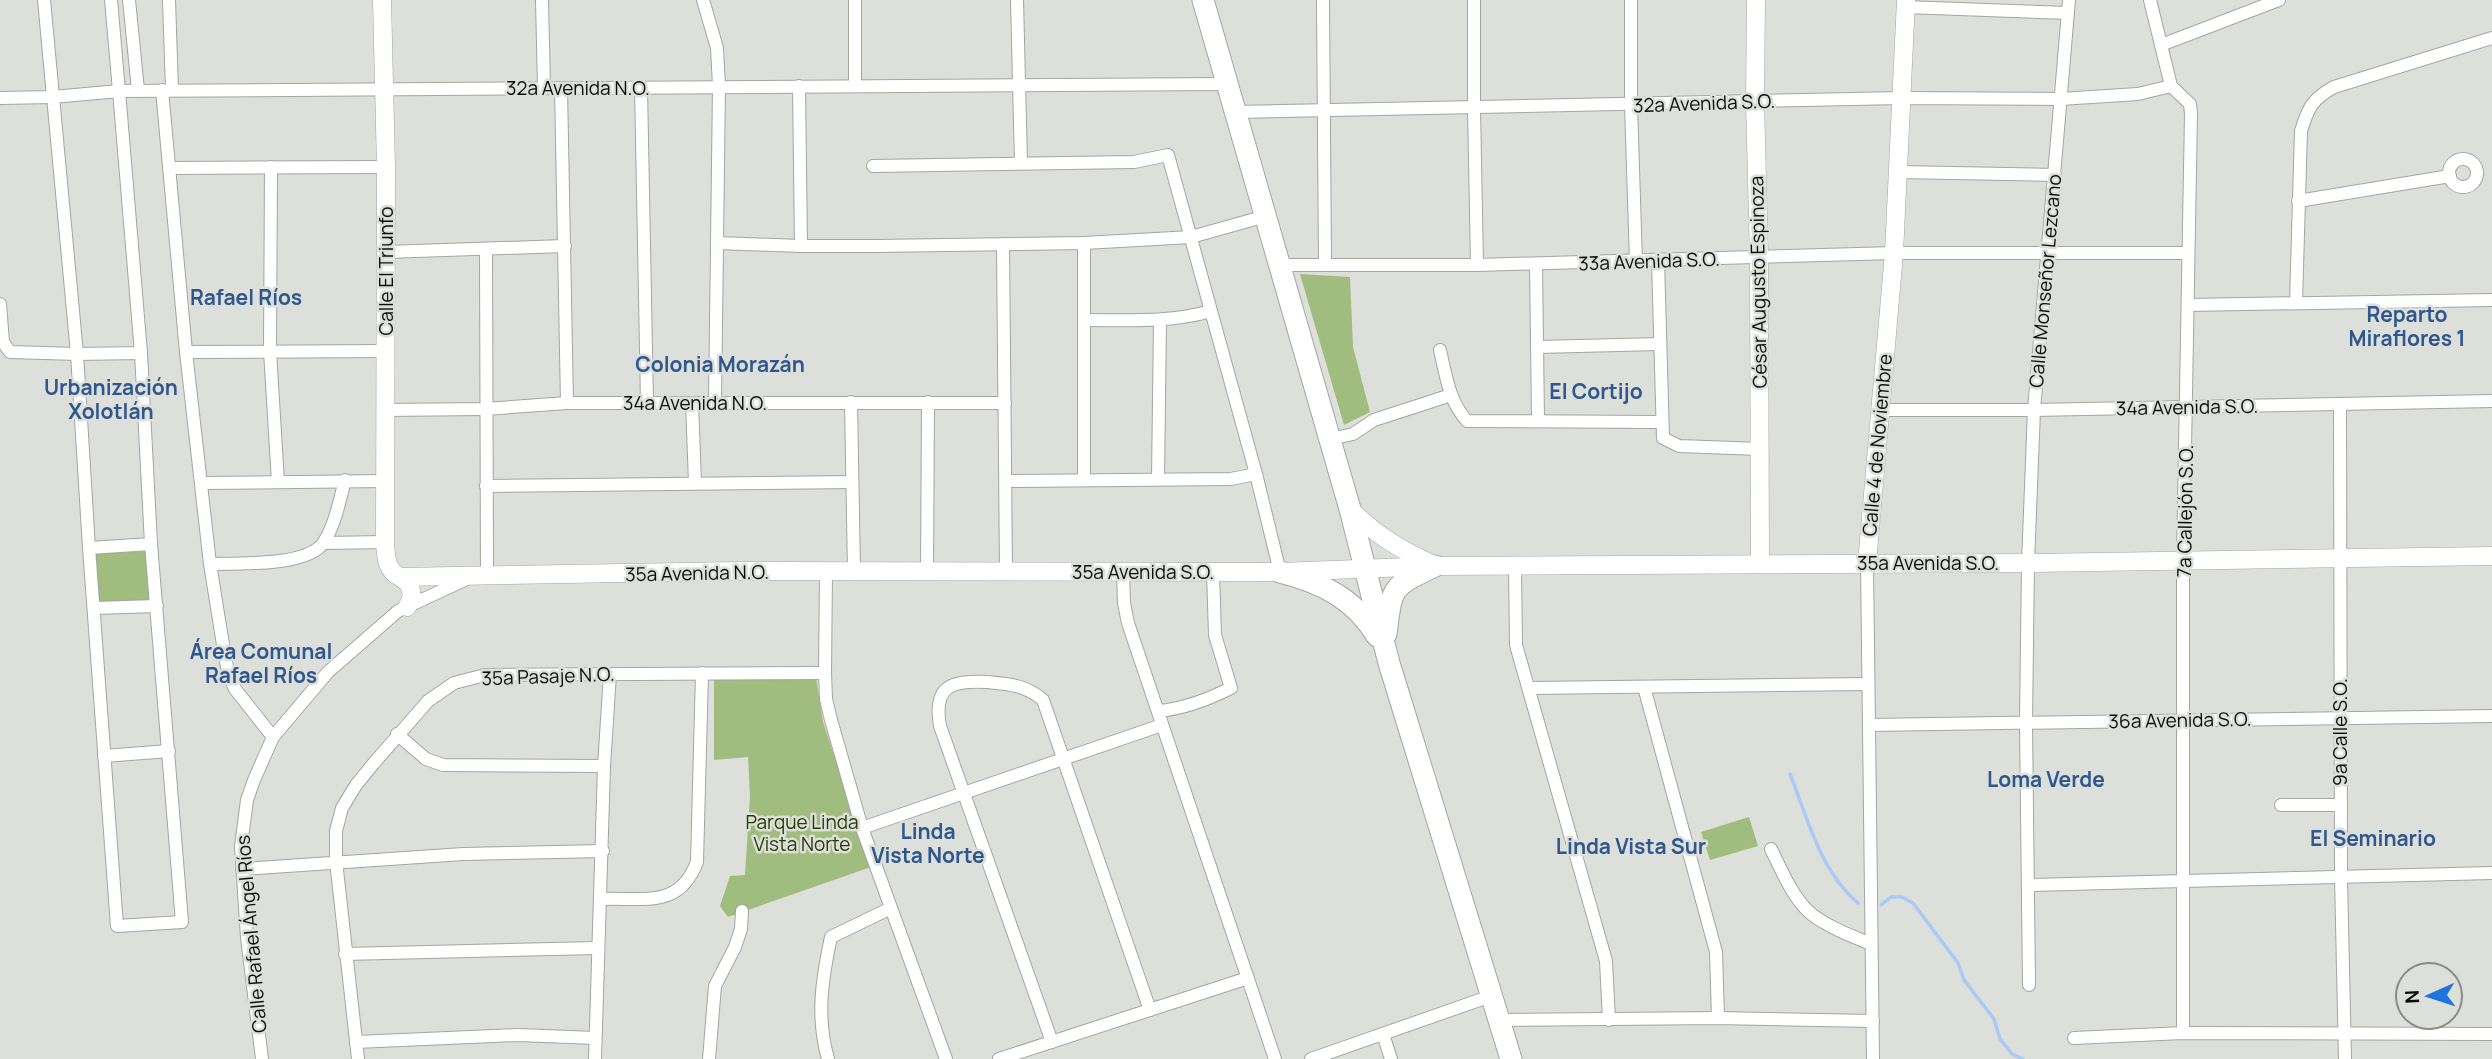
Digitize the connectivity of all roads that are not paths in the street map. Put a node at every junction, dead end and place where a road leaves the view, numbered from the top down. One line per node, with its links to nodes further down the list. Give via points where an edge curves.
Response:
1 (44, 0): 34 (street)
2 (111, 0): 33 (street)
3 (129, 0): 31 (street)
4 (169, 0): 32 (street)
5 (382, 0): 30 (main road, Calle El Triunfo)
6 (542, 0): 28 (street)
7 (703, 0): 24 (street, via 717,48)
8 (855, 0): 23 (street)
9 (1017, 0): 21 (street)
10 (1203, 0): 22 (main road)
11 (1324, 0): 41 (street)
12 (1474, 0): 40 (street)
13 (1631, 0): 39 (street)
14 (1756, 0): 38 (main road, César Augusto Espinoza)
15 (2150, 0): 20 (street, 7a Callejón S.O.)
16 (2279, 0): 20 (street)
17 (1906, 4): 18 (street); 36 (main road, Calle 4 de Noviembre)
18 (2068, 6): 37 (street, Calle Monseñor Lezcano)
19 (2492, 38): 51 (street, via 2334,87 2317,97 2301,131)
20 (2161, 45): 26 (street, 7a Callejón S.O.)
21 (1018, 84): 22 (street); 23 (street, 32a Avenida N.O.); 43 (street)
22 (1227, 84): 42 (main road)
23 (855, 85): 25 (street, 32a Avenida N.O.)
24 (719, 86): 25 (street, 32a Avenida N.O.); 27 (street, 32a Avenida N.O.); 54 (street)
25 (799, 86): 58 (street)
26 (2171, 86): 37 (street, 32a Avenida S.O., via 2138,94); 62 (street, 7a Callejón S.O., via 2190,104 2191,114)
27 (641, 87): 29 (street, 32a Avenida N.O.); 93 (street)
28 (544, 88): 29 (street, 32a Avenida N.O.); 30 (street, 32a Avenida N.O.)
29 (561, 88): 57 (street)
30 (384, 89): 32 (street, 32a Avenida N.O.); 46 (main road, Calle El Triunfo)
31 (138, 90): 32 (street, 32a Avenida N.O.); 33 (street, 32a Avenida N.O.)
32 (167, 90): 47 (street)
33 (119, 91): 34 (street, 32a Avenida N.O.); 84 (street)
34 (53, 97): 35 (street, 32a Avenida N.O.); 85 (street)
35 (0, 98)
36 (1901, 98): 37 (street, 32a Avenida S.O.); 38 (street, 32a Avenida S.O.); 48 (main road, Calle 4 de Noviembre)
37 (2060, 99): 49 (street, Calle Monseñor Lezcano)
38 (1755, 101): 39 (street, 32a Avenida S.O.); 64 (main road, César Augusto Espinoza)
39 (1631, 105): 40 (street, 32a Avenida S.O.); 66 (street)
40 (1474, 108): 41 (street, 32a Avenida S.O.); 70 (street)
41 (1324, 109): 42 (street, 32a Avenida S.O.); 69 (street)
42 (1236, 112): 52 (main road)
43 (1021, 163): 44 (street); 53 (street, via 1134,162 1168,155)
44 (873, 166)
45 (271, 167): 46 (street); 47 (street); 81 (street)
46 (386, 167): 60 (main road, Calle El Triunfo)
47 (169, 168): 83 (street)
48 (1898, 173): 49 (street); 63 (main road, Calle 4 de Noviembre)
49 (2055, 175): 61 (street, Calle Monseñor Lezcano)
50 (2450, 176): 51 (street)
51 (2298, 201): 72 (street)
52 (1266, 216): 53 (street); 68 (main road)
53 (1191, 237): 55 (street); 75 (street)
54 (718, 243): 58 (street); 89 (street)
55 (1084, 243): 56 (street); 76 (street)
56 (1003, 244): 58 (street); 94 (street)
57 (565, 246): 59 (street); 92 (street)
58 (801, 246)
59 (486, 250): 60 (street); 97 (street)
60 (386, 252): 82 (main road, Calle El Triunfo)
61 (2048, 253): 62 (street, 33a Avenida S.O.); 63 (street, 33a Avenida S.O.); 100 (street, Calle Monseñor Lezcano)
62 (2187, 253): 74 (street, 7a Callejón S.O.)
63 (1894, 254): 64 (street, 33a Avenida S.O.); 99 (main road, Calle 4 de Noviembre)
64 (1759, 258): 65 (street, 33a Avenida S.O.); 104 (main road, César Augusto Espinoza)
65 (1658, 261): 66 (street, 33a Avenida S.O.); 78 (street)
66 (1636, 262): 67 (street, 33a Avenida S.O.)
67 (1536, 264): 70 (street, 33a Avenida S.O.); 79 (street)
68 (1280, 265): 69 (street, 33a Avenida S.O.); 103 (main road)
69 (1325, 265): 70 (street, 33a Avenida S.O.)
70 (1477, 265)
71 (2492, 300): 72 (street)
72 (2296, 303): 74 (street)
73 (0, 304): 85 (street, via 3,342 10,352)
74 (2188, 304): 96 (street, 7a Callejón S.O.)
75 (1211, 311): 77 (street); 105 (street)
76 (1084, 320): 77 (street); 106 (street)
77 (1160, 321): 107 (street)
78 (1660, 344): 79 (street); 102 (street)
79 (1537, 346): 101 (street)
80 (1440, 350): 86 (street)
81 (270, 351): 82 (street); 83 (street); 111 (street)
82 (386, 351): 98 (main road, Calle El Triunfo)
83 (186, 352): 114 (street)
84 (141, 353): 85 (street); 119 (street)
85 (77, 354): 120 (street)
86 (1451, 395): 101 (street, via 1467,421); 103 (street, via 1374,419 1353,434)
87 (2492, 401): 95 (street, 34a Avenida S.O.)
88 (692, 402): 89 (street, 34a Avenida N.O.); 93 (street, 34a Avenida N.O.); 112 (street)
89 (715, 402): 90 (street, 34a Avenida N.O.)
90 (851, 402): 91 (street, 34a Avenida N.O.); 113 (street)
91 (928, 402): 94 (street, 34a Avenida N.O.); 135 (street)
92 (567, 403): 93 (street, 34a Avenida N.O.); 97 (street, 34a Avenida N.O.)
93 (647, 403)
94 (1005, 403): 110 (street)
95 (2340, 404): 96 (street, 34a Avenida S.O.); 122 (street, 9a Calle S.O.)
96 (2186, 407): 100 (street, 34a Avenida S.O.); 123 (street, 7a Callejón S.O.)
97 (485, 409): 98 (street, 34a Avenida N.O.); 115 (street)
98 (385, 410): 109 (main road, Calle El Triunfo)
99 (1881, 410): 100 (street, 34a Avenida S.O.); 127 (main road, Calle 4 de Noviembre)
100 (2034, 410): 124 (street, Calle Monseñor Lezcano)
101 (1538, 420): 102 (street)
102 (1661, 422): 104 (street, via 1663,438 1679,446)
103 (1330, 439): 116 (main road)
104 (1760, 449): 126 (main road, César Augusto Espinoza)
105 (1256, 474): 107 (street, via 1231,479); 134 (street)
106 (1084, 479): 107 (street); 110 (street)
107 (1158, 479)
108 (345, 480): 109 (street); 111 (street); 118 (street)
109 (384, 481): 117 (main road, Calle El Triunfo)
110 (1006, 481): 136 (street)
111 (278, 482): 114 (street)
112 (695, 482): 113 (street); 115 (street)
113 (852, 482): 132 (street)
114 (201, 484): 125 (street)
115 (486, 486): 139 (street)
116 (1350, 509): 129 (main road, via 1378,536); 130 (main road)
117 (385, 542): 118 (street); 138 (main road, Calle El Triunfo, via 387,562)
118 (324, 543): 125 (street, via 293,559)
119 (151, 544): 120 (street); 140 (street)
120 (89, 548): 142 (street)
121 (2492, 556): 122 (main road, 35a Avenida S.O.)
122 (2340, 558): 123 (main road, 35a Avenida S.O.); 152 (street, 9a Calle S.O.)
123 (2183, 561): 124 (main road, 35a Avenida S.O.); 153 (street, 7a Callejón S.O.)
124 (2028, 563): 127 (main road, 35a Avenida S.O.); 154 (street, Calle Monseñor Lezcano)
125 (210, 564): 158 (street, via 229,676)
126 (1760, 564): 127 (main road, 35a Avenida S.O.); 128 (main road, 35a Avenida S.O.)
127 (1867, 564): 147 (street, Calle 4 de Noviembre)
128 (1515, 565): 129 (main road, 35a Avenida S.O.); 149 (street, via 1516,645)
129 (1435, 566): 130 (main road, 35a Avenida S.O.); 143 (main road, via 1395,588)
130 (1365, 568): 134 (main road); 143 (main road)
131 (826, 572): 132 (main road, 35a Avenida N.O.); 139 (main road, 35a Avenida N.O.); 144 (street)
132 (854, 572): 135 (main road, 35a Avenida N.O.)
133 (1213, 572): 134 (main road, 35a Avenida S.O.); 137 (main road, 35a Avenida S.O.); 150 (street, via 1215,635 1231,688 1206,700)
134 (1280, 572): 143 (main road, via 1327,587 1349,602)
135 (927, 573): 136 (main road, 35a Avenida N.O.)
136 (1006, 573): 137 (main road, 35a Avenida S.O.)
137 (1123, 573): 150 (street, via 1128,623)
138 (395, 574): 139 (main road, 35a Avenida N.O.); 141 (main road, Calle El Triunfo, via 412,590)
139 (479, 576): 141 (street, Calle Rafael Ángel Ríos)
140 (157, 606): 142 (street); 159 (street)
141 (407, 607): 158 (street, Calle Rafael Ángel Ríos, via 328,672)
142 (94, 608): 160 (street)
143 (1384, 647): 183 (main road)
144 (825, 673): 146 (street, 35a Pasaje N.O.); 166 (street, via 831,720)
145 (610, 674): 146 (street, 35a Pasaje N.O.); 157 (street, 35a Pasaje N.O., via 485,675 454,683 428,701); 162 (street)
146 (702, 674): 175 (street, via 697,862 691,878 677,893)
147 (1868, 684): 148 (street); 156 (street, Calle 4 de Noviembre)
148 (1644, 687): 149 (street); 185 (street, via 1716,952)
149 (1529, 688): 187 (street, via 1606,961)
150 (1158, 711): 155 (street)
151 (2492, 716): 152 (street, 36a Avenida S.O.)
152 (2340, 718): 153 (street, 36a Avenida S.O.); 165 (street, 9a Calle S.O.)
153 (2183, 719): 154 (street, 36a Avenida S.O.); 173 (street, 7a Callejón S.O.)
154 (2026, 723): 156 (street, 36a Avenida S.O.); 174 (street, Calle Monseñor Lezcano)
155 (1162, 725): 161 (street); 181 (street)
156 (1869, 726): 178 (street, Calle 4 de Noviembre)
157 (397, 734): 162 (street, via 426,760 443,765); 169 (street, 35a Pasaje N.O., via 342,808 336,831)
158 (273, 737): 170 (street, Calle Rafael Ángel Ríos, via 247,800)
159 (169, 751): 160 (street); 160 (street, via 183,922 117,926)
160 (104, 756)
161 (1063, 760): 163 (street); 163 (street, via 1043,700 1032,690 964,681 951,684 937,709); 184 (street)
162 (604, 766): 168 (street)
163 (964, 795): 166 (street); 196 (street)
164 (2281, 805): 165 (street)
165 (2340, 805): 172 (street, 9a Calle S.O.)
166 (862, 828): 176 (street)
167 (1770, 849): 178 (street, via 1808,911)
168 (603, 851): 169 (street); 175 (street)
169 (337, 862): 170 (street); 180 (street, 35a Pasaje N.O.)
170 (242, 869): 197 (street, Calle Rafael Ángel Ríos)
171 (2492, 873): 172 (street)
172 (2341, 878): 173 (street); 190 (street, 9a Calle S.O.)
173 (2183, 882): 174 (street); 189 (street, 7a Callejón S.O.)
174 (2029, 885): 182 (street, Calle Monseñor Lezcano)
175 (601, 899): 179 (street)
176 (891, 908): 201 (street, via 831,937 820,1007 821,1037); 202 (street)
177 (742, 911): 200 (street, via 735,947 715,986)
178 (1871, 944): 188 (street, Calle 4 de Noviembre)
179 (597, 948): 180 (street); 193 (street)
180 (345, 954): 195 (street, 35a Pasaje N.O.)
181 (1248, 978): 184 (street); 204 (street)
182 (2029, 985)
183 (1491, 996): 186 (main road); 191 (street)
184 (1150, 1010): 196 (street)
185 (1718, 1018): 187 (street); 188 (street)
186 (1499, 1020): 187 (street); 207 (main road)
187 (1609, 1020)
188 (1873, 1021): 208 (street, Calle 4 de Noviembre)
189 (2183, 1033): 190 (street); 194 (street)
190 (2345, 1033): 192 (street); 209 (street, 9a Calle S.O.)
191 (1383, 1034): 205 (street); 206 (street)
192 (2492, 1034)
193 (595, 1038): 195 (street, via 518,1035); 199 (street)
194 (2074, 1038)
195 (356, 1042): 198 (street, 35a Pasaje N.O.)
196 (1052, 1042): 203 (street)
197 (262, 1059)
198 (358, 1059)
199 (595, 1059)
200 (709, 1059)
201 (828, 1059)
202 (946, 1059)
203 (999, 1059)
204 (1275, 1059)
205 (1311, 1059)
206 (1391, 1059)
207 (1511, 1059)
208 (1873, 1059)
209 (2345, 1059)

